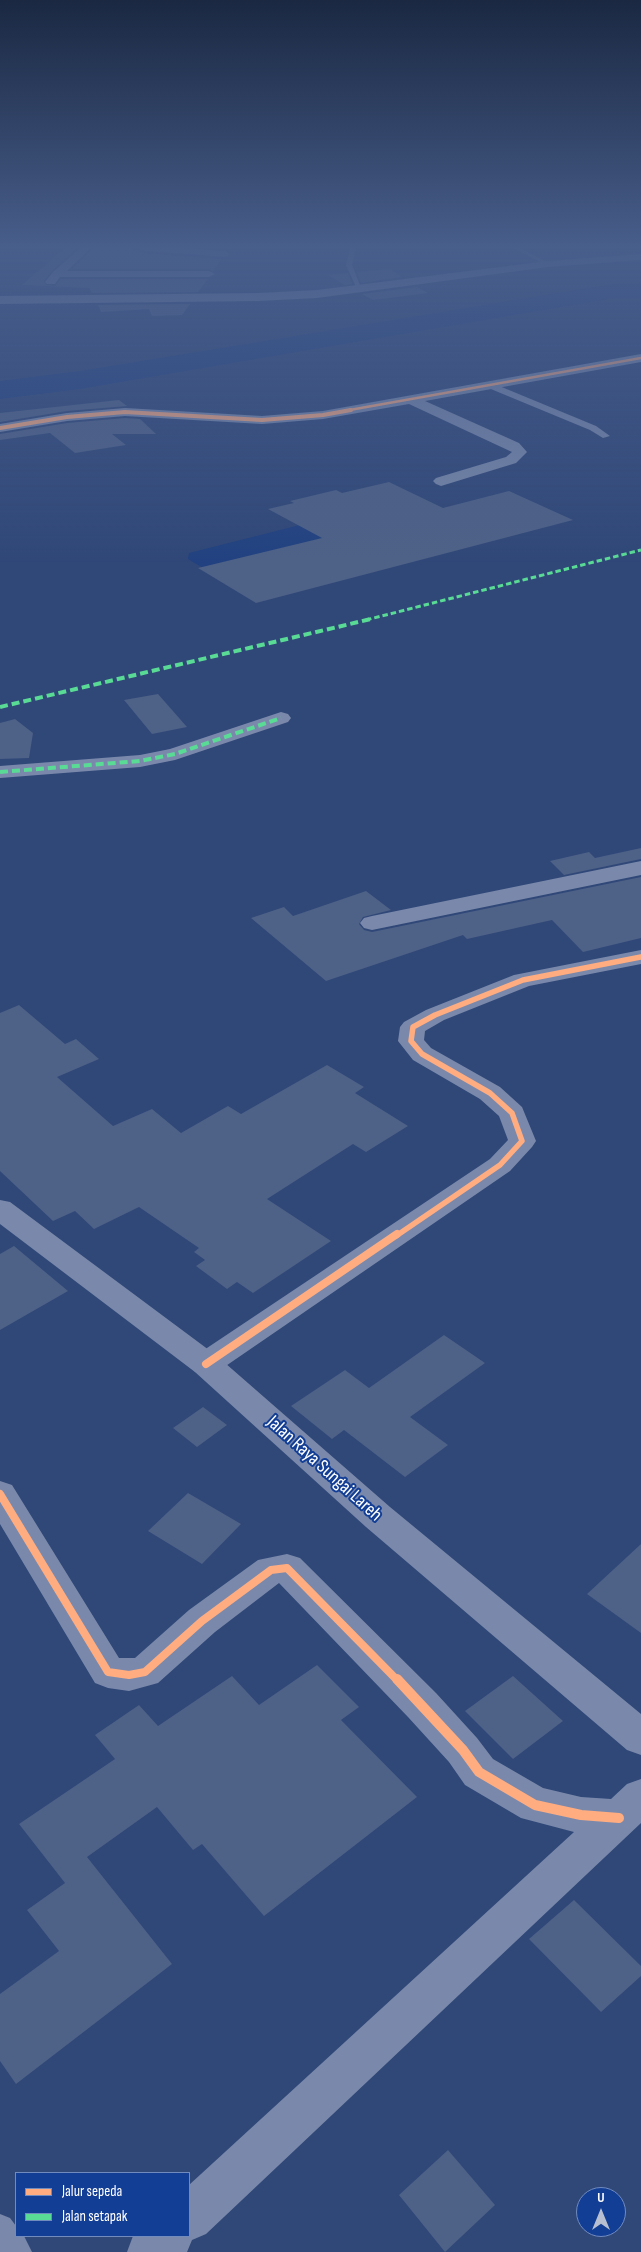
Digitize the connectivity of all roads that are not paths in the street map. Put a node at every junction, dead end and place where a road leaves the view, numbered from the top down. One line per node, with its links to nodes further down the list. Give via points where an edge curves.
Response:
1 (641, 358): 2 (street)
2 (489, 385): 3 (street); 5 (lane)
3 (412, 400): 4 (street, via 300,418 262,420 125,412); 6 (street, via 514,446 520,452 511,460)
4 (0, 428)
5 (606, 436)
6 (441, 481)
7 (281, 718): 8 (street, via 175,754)
8 (0, 772)
9 (641, 868): 10 (street)
10 (372, 923)
11 (641, 957): 13 (street, via 523,980 413,1027 411,1041 422,1054 490,1093 512,1113 522,1142 500,1165)
12 (0, 1209): 13 (street, Jalan Raya Sungai Lareh)
13 (206, 1364): 15 (street, Jalan Raya Sungai Lareh, via 378,1517)
14 (0, 1494): 16 (street, via 108,1672 129,1675 145,1672 202,1621 271,1570 288,1568 422,1705 479,1772 535,1805 581,1815)
15 (641, 1738)
16 (630, 1808): 17 (street)
17 (190, 2216)
18 (0, 2228): 20 (lane)
19 (168, 2237): 21 (street)
20 (18, 2252)
21 (151, 2252)

